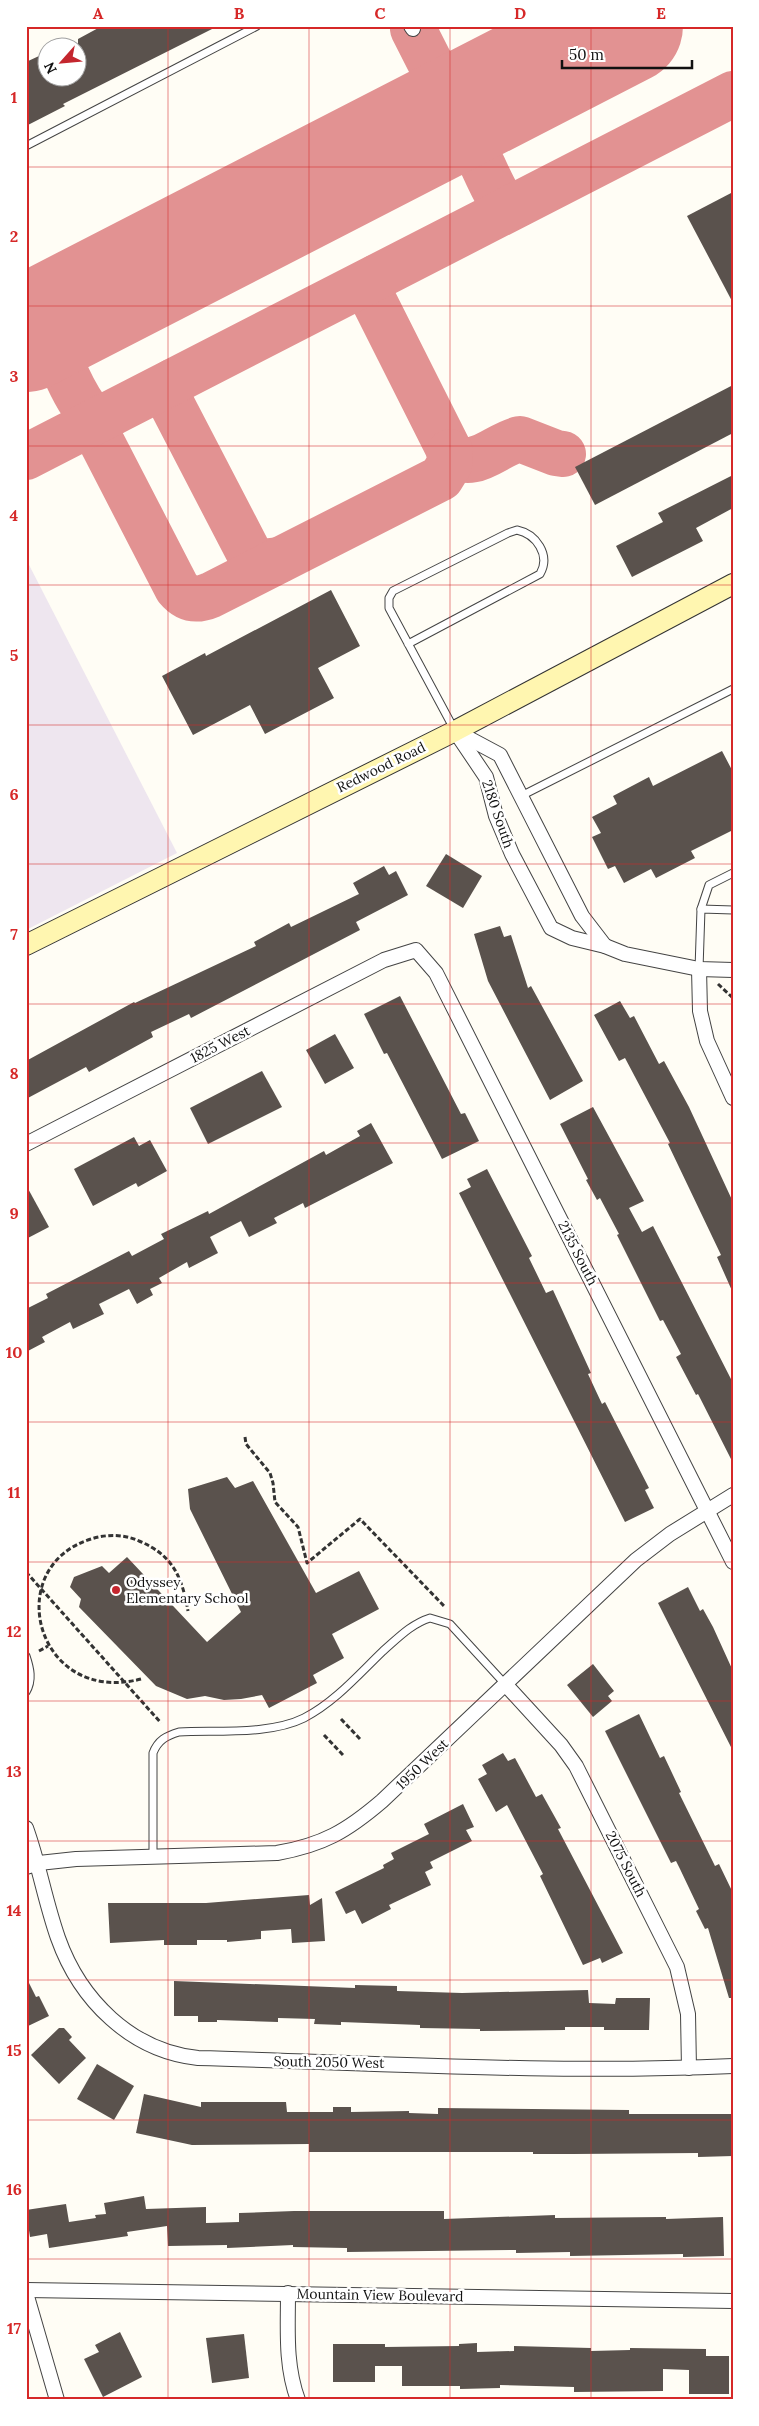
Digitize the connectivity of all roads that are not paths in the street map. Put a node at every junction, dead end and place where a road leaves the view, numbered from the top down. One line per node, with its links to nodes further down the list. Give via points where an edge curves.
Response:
1 (257, 26): 2 (lane)
2 (26, 146)
3 (733, 584): 6 (main road, Redwood Road)
4 (408, 644): 4 (lane, via 540,574 544,558 534,538 517,530 508,533 393,591 389,598 390,608); 6 (lane)
5 (733, 689): 7 (lane)
6 (454, 731): 7 (street, 2180 South, via 500,755); 11 (main road, Redwood Road); 12 (street, 2180 South, via 486,777 496,816 512,854 551,928 572,938)
7 (521, 796): 12 (street, 2180 South, via 582,916)
8 (733, 873): 9 (lane, via 709,885)
9 (701, 909): 10 (lane); 14 (lane)
10 (733, 910)
11 (26, 944)
12 (605, 946): 14 (street, 2180 South, via 625,954)
13 (416, 950): 17 (street, 1825 West, via 384,960); 19 (street, 2135 South, via 436,973)
14 (699, 969): 15 (street, 2180 South); 16 (street, via 700,1011 707,1041)
15 (733, 970)
16 (733, 1098)
17 (26, 1144)
18 (733, 1495): 19 (street, 1950 West)
19 (707, 1509): 20 (street, 2135 South); 22 (street, 1950 West, via 636,1560)
20 (733, 1562)
21 (26, 1656): 23 (lane, via 31,1670)
22 (505, 1684): 25 (street, 1950 West, via 382,1801 359,1821 330,1838 307,1848 277,1853); 25 (lane, via 450,1624 430,1618 408,1629 332,1700 303,1718 283,1726 168,1735 157,1743 153,1753); 28 (street, 2075 South, via 576,1766 678,1967 688,2014)
23 (26, 1692)
24 (26, 1828): 26 (street, South 2050 West)
25 (152, 1856): 26 (street, 1950 West)
26 (32, 1865): 28 (street, South 2050 West, via 59,1940 81,1984 126,2031 147,2044 178,2056 512,2067)
27 (733, 2066): 28 (street, South 2050 West)
28 (688, 2068)
29 (26, 2291): 30 (street, Mountain View Boulevard); 32 (street)
30 (288, 2293): 31 (street, Mountain View Boulevard); 33 (street, via 288,2356)
31 (733, 2301)
32 (57, 2400)
33 (298, 2400)

